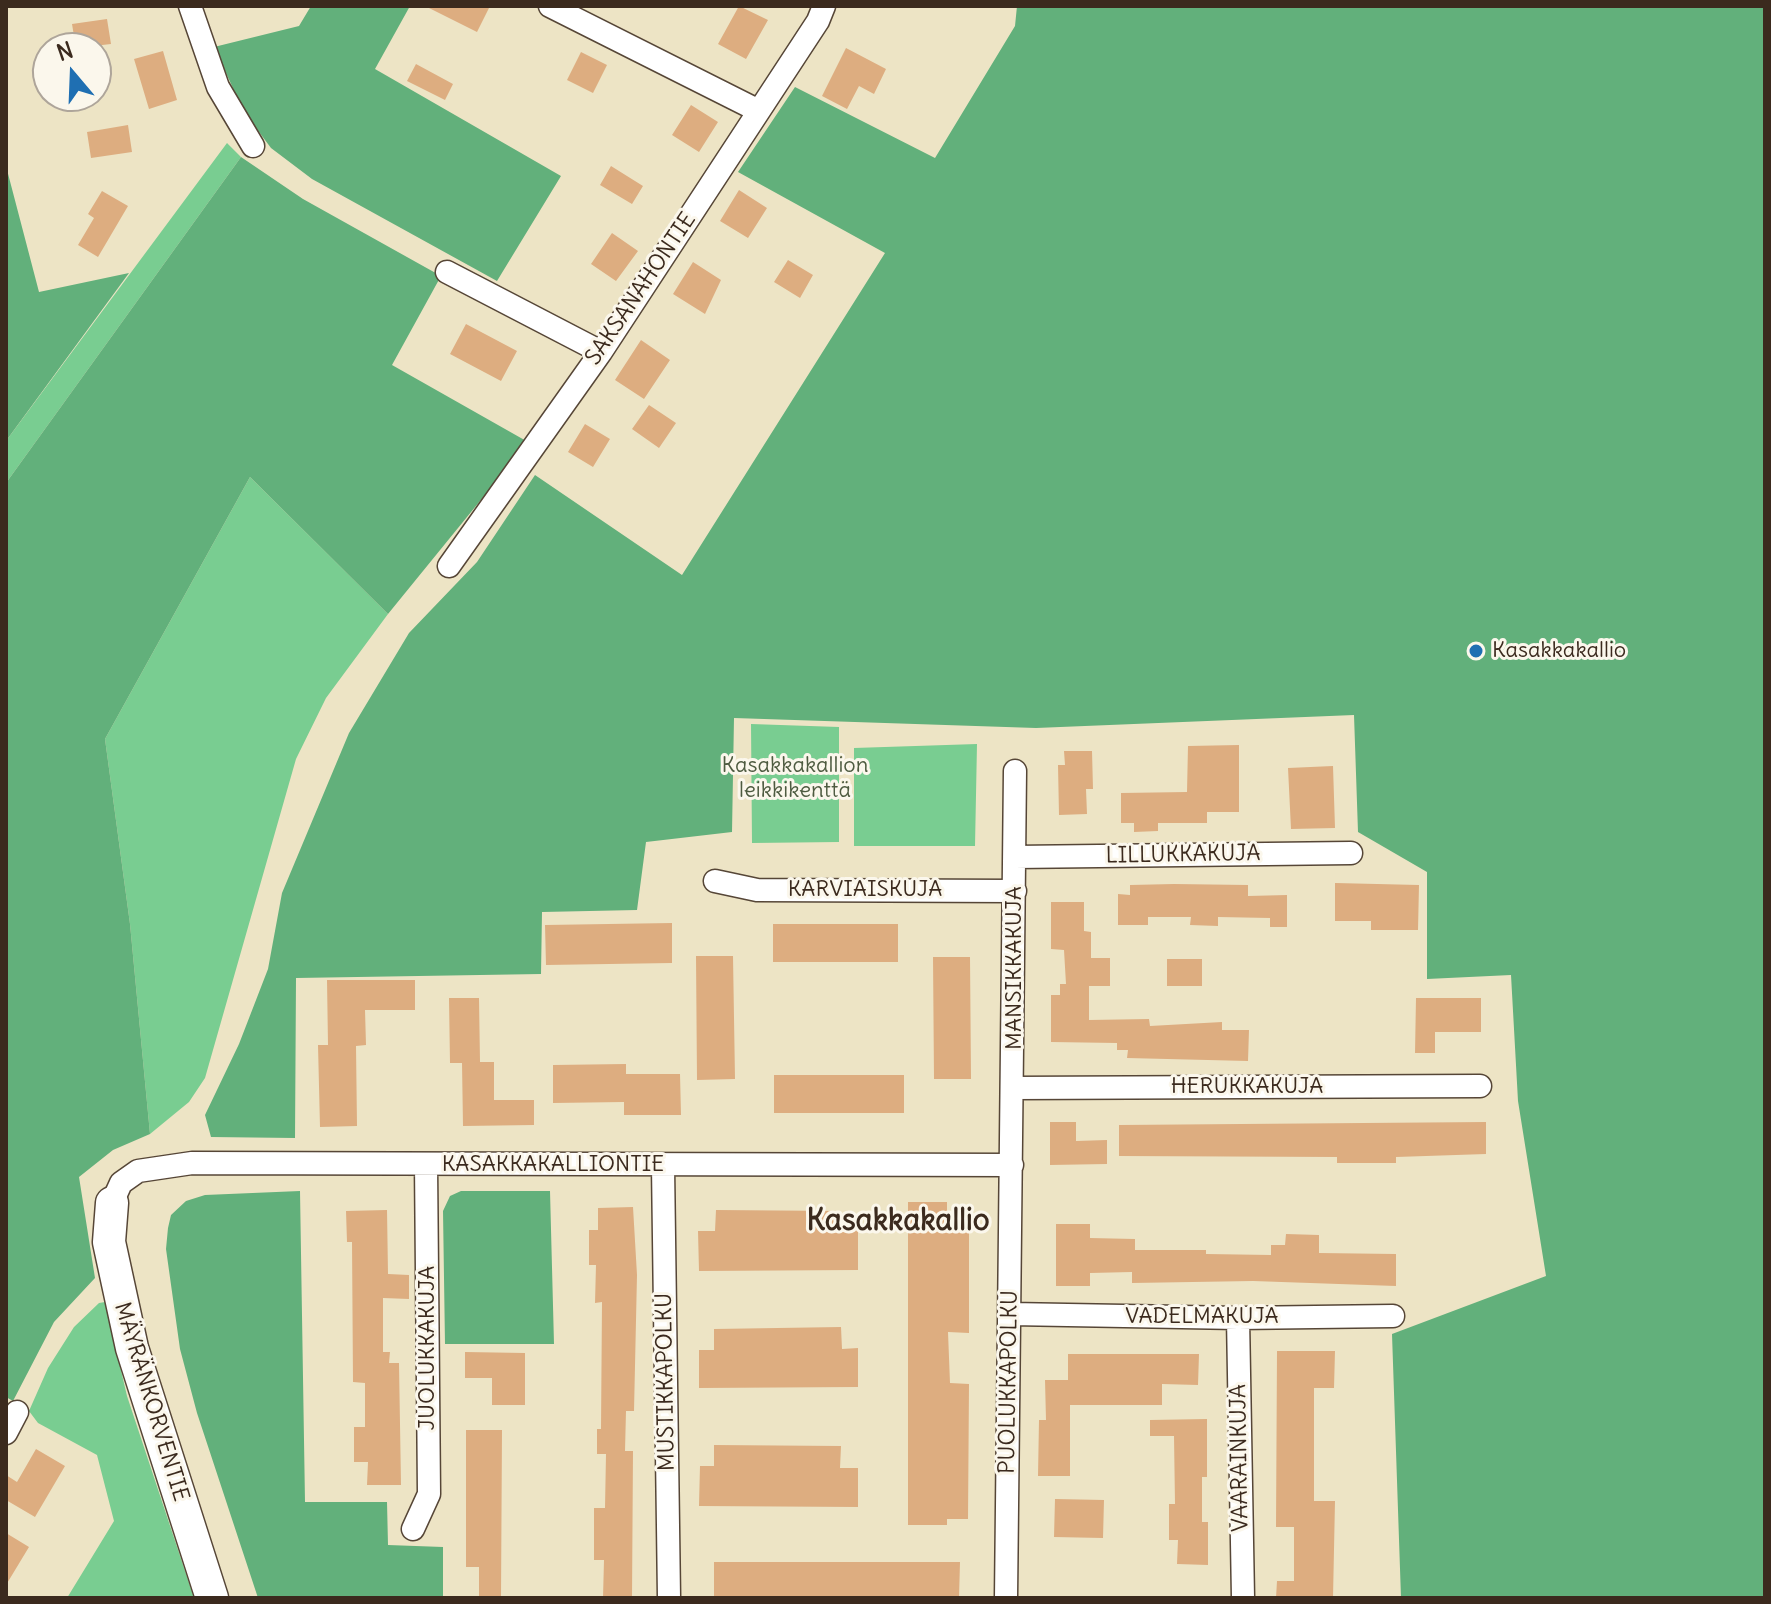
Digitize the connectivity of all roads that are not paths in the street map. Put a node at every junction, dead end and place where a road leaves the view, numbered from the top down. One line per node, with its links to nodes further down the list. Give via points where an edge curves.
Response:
1 (190, 6): 5 (street, via 218,87)
2 (550, 6): 4 (street)
3 (824, 6): 4 (street, SAKSANAHONTIE)
4 (759, 111): 7 (street, SAKSANAHONTIE)
5 (253, 146)
6 (447, 272): 7 (street)
7 (601, 352): 8 (street, SAKSANAHONTIE)
8 (449, 566)
9 (1015, 771): 11 (street, MANSIKKAKUJA)
10 (1351, 853): 11 (street, LILLUKKAKUJA)
11 (1015, 857): 13 (street, MANSIKKAKUJA)
12 (715, 881): 13 (street, KARVIAISKUJA, via 757,890)
13 (1015, 891): 15 (street, MANSIKKAKUJA)
14 (1480, 1086): 15 (street, HERUKKAKUJA)
15 (1014, 1088): 17 (street, MANSIKKAKUJA)
16 (426, 1164): 18 (street, KASAKKAKALLIONTIE); 19 (street, KASAKKAKALLIONTIE, via 168,1164 129,1175); 25 (street, JUOLUKKAKUJA, via 429,1494)
17 (1012, 1165): 18 (street, KASAKKAKALLIONTIE); 20 (street, PUOLUKKAPOLKU)
18 (663, 1166): 27 (street, MUSTIKKAPOLKU)
19 (112, 1203): 26 (street, MÄYRÄNKORVENTIE, via 109,1242 132,1348)
20 (1011, 1314): 22 (street, VADELMAKUJA); 28 (street, PUOLUKKAPOLKU)
21 (1393, 1316): 22 (street, VADELMAKUJA)
22 (1238, 1318): 29 (street, VAARAINKUJA)
23 (17, 1412): 24 (street)
24 (6, 1433)
25 (413, 1529)
26 (212, 1598)
27 (669, 1598)
28 (1006, 1598)
29 (1243, 1598)

